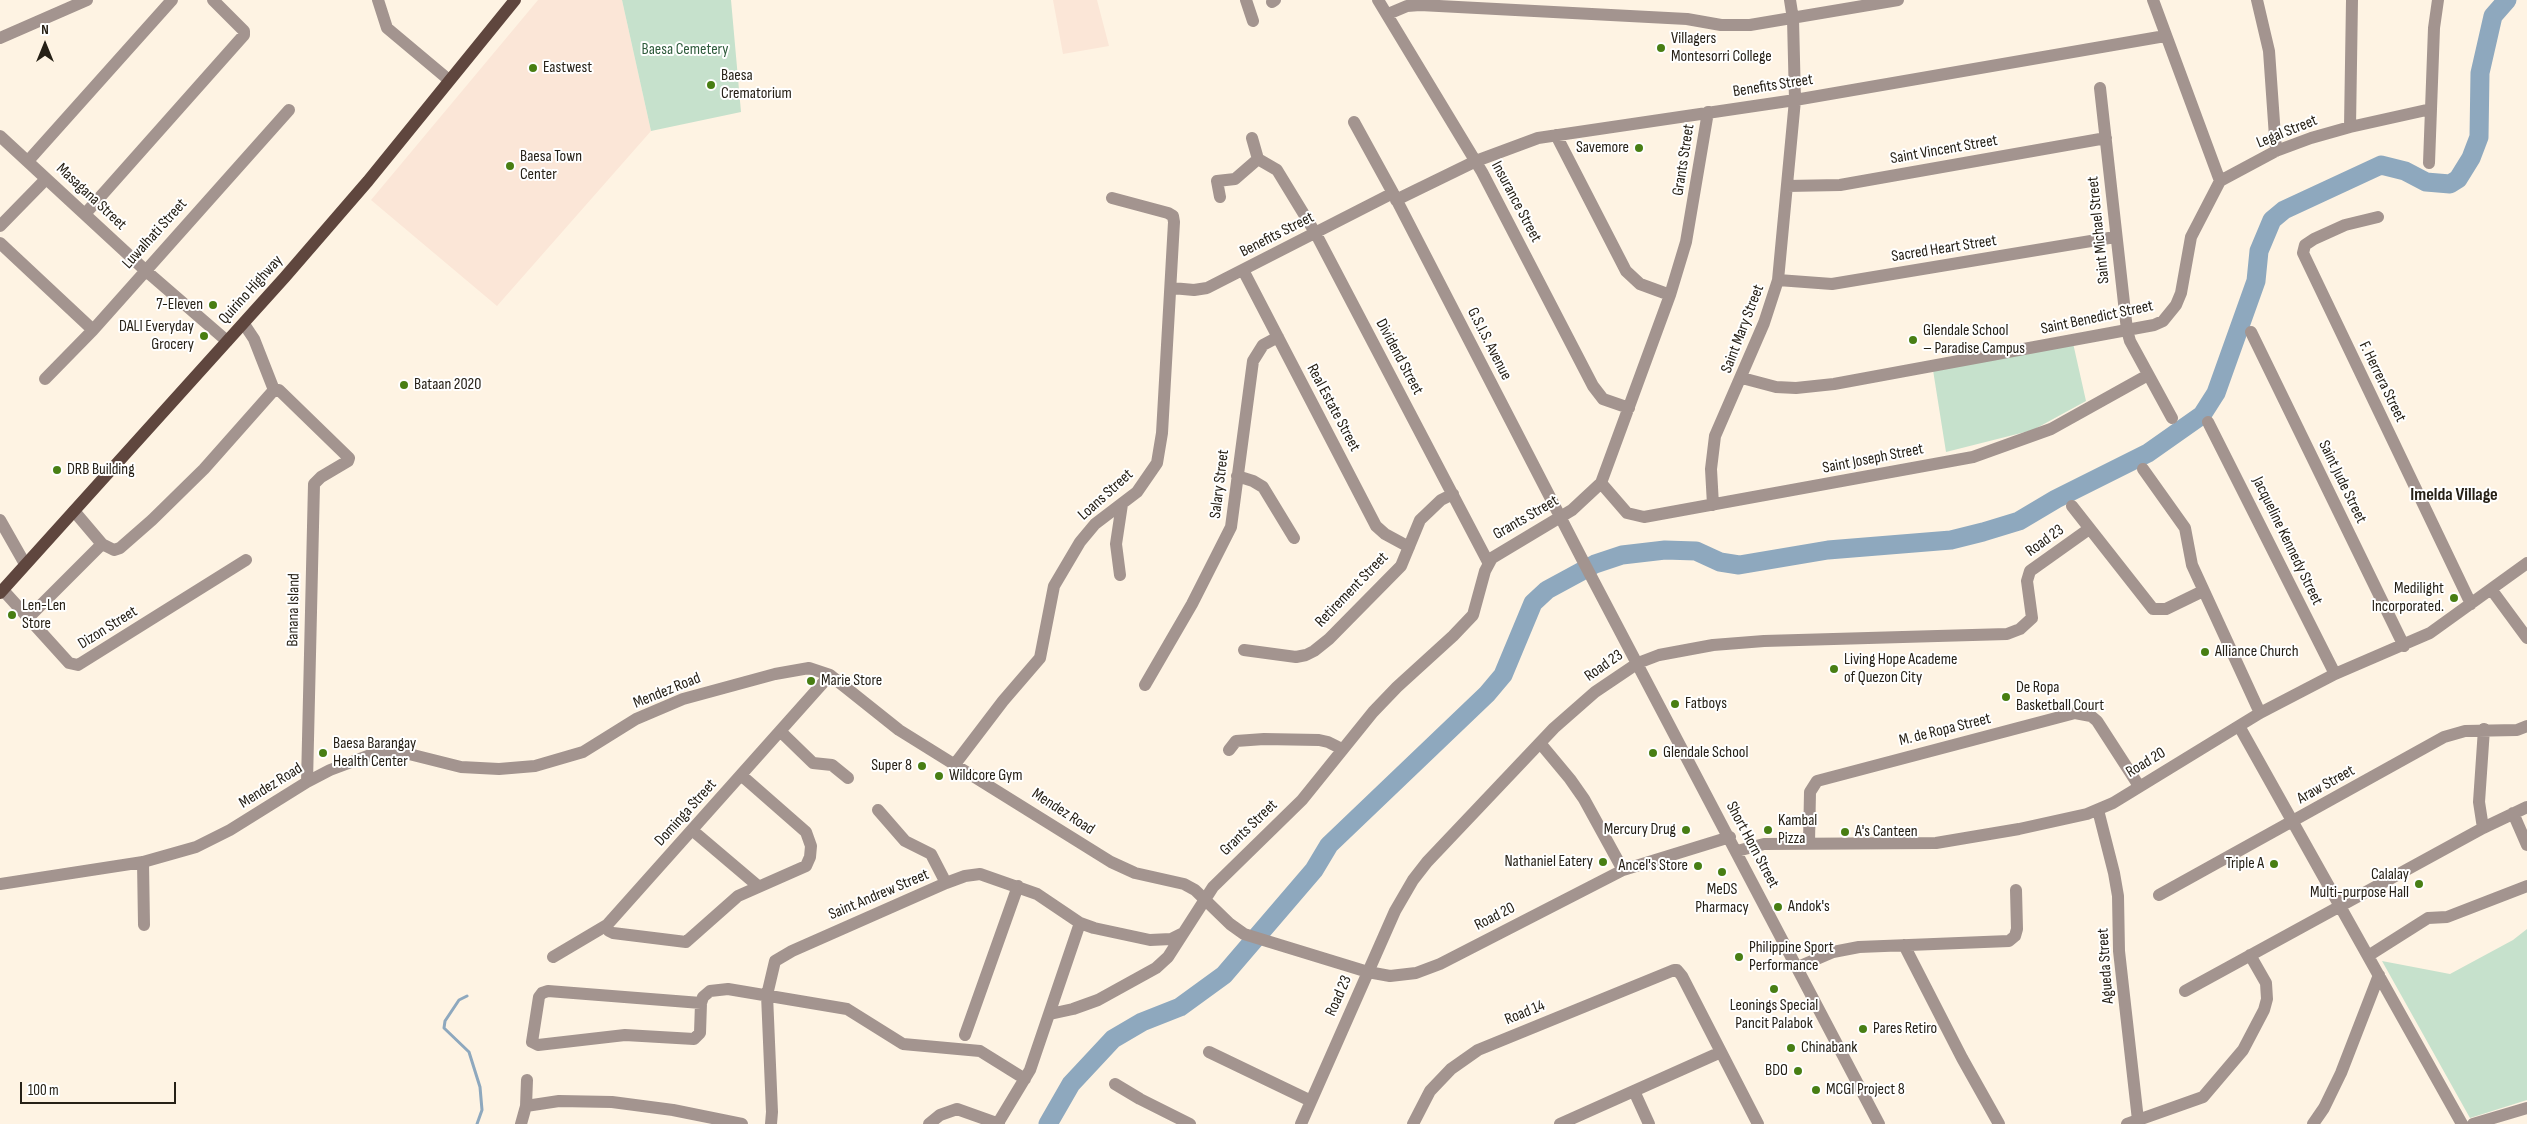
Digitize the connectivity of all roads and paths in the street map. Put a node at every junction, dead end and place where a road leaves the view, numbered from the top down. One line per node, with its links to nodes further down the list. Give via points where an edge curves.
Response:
1 (87, 0): 18 (street)
2 (172, 0): 33 (street)
3 (213, 0): 42 (street, via 245,33)
4 (378, 0): 19 (street, via 386,28)
5 (515, 0): 19 (main road, Quirino Highway)
6 (1246, 0): 16 (street)
7 (1378, 0): 14 (street, Insurance Street)
8 (1790, 0): 15 (street, Saint Mary Street)
9 (1898, 0): 15 (street)
10 (2153, 0): 17 (street)
11 (2257, 0): 31 (street, via 2269,51)
12 (2352, 0): 26 (street)
13 (2438, 0): 22 (street)
14 (1388, 14): 15 (street, via 1407,6 1420,5 1687,19 1721,25); 34 (street, Insurance Street)
15 (1792, 19): 21 (street, Saint Mary Street)
16 (1253, 21)
17 (2165, 36): 21 (street, Benefits Street); 37 (street)
18 (0, 38)
19 (449, 80): 53 (main road, Quirino Highway, via 368,181)
20 (2100, 88): 30 (street, Saint Michael Street)
21 (1794, 100): 24 (street, Benefits Street); 38 (street, Saint Mary Street)
22 (2431, 109): 26 (street, Legal Street); 35 (street)
23 (289, 110): 48 (street, Luwalhati Street)
24 (1708, 112): 27 (street, Benefits Street); 52 (street, Grants Street, via 1690,225)
25 (1354, 122): 39 (street, G.S.I.S. Avenue)
26 (2350, 127): 31 (street, Legal Street)
27 (1556, 135): 34 (street, Benefits Street, via 1520,144); 52 (street, via 1626,270 1640,284)
28 (0, 136): 33 (street, Masagana Street)
29 (1252, 138): 32 (street)
30 (2106, 138): 38 (street, Saint Vincent Street, via 1840,185); 46 (street, Saint Michael Street)
31 (2276, 151): 37 (street, Legal Street)
32 (1258, 159): 40 (street, via 1235,179 1217,180); 45 (street, Dividend Street, via 1277,170)
33 (28, 161): 36 (street, Masagana Street)
34 (1476, 162): 39 (street, Benefits Street); 63 (street, Insurance Street, via 1593,386 1603,398)
35 (2430, 163)
36 (46, 179): 42 (street, Masagana Street); 44 (street)
37 (2220, 181): 55 (street, Saint Benedict Street, via 2191,237 2181,292 2170,314 2154,325)
38 (1788, 186): 50 (street, Saint Mary Street)
39 (1395, 196): 45 (street, Benefits Street); 74 (street, G.S.I.S. Avenue)
40 (1220, 197)
41 (1112, 198): 51 (street, Loans Street, via 1173,216)
42 (85, 214): 48 (street, Masagana Street)
43 (2378, 217): 89 (street, F. Herrera Street, via 2351,223 2314,239 2305,245 2303,253)
44 (0, 226)
45 (1316, 234): 49 (street, Benefits Street); 69 (street, Dividend Street)
46 (2115, 237): 50 (street, Sacred Heart Street, via 1832,284); 55 (street, Saint Michael Street)
47 (0, 243): 54 (street)
48 (145, 270): 54 (street, Luwalhati Street); 58 (street, Masagana Street)
49 (1243, 270): 51 (street, Benefits Street, via 1203,290); 57 (street, Real Estate Street)
50 (1778, 280): 60 (street, Saint Mary Street)
51 (1172, 288): 70 (street, Loans Street, via 1161,448 1149,478)
52 (1670, 295): 63 (street, Grants Street)
53 (244, 324): 58 (main road, Quirino Highway); 62 (street, via 254,339)
54 (93, 330): 61 (street, Luwalhati Street)
55 (2126, 330): 59 (street, Saint Michael Street); 60 (street, Saint Benedict Street, via 1834,384 1776,387)
56 (2251, 332): 92 (street, Saint Jude Street)
57 (1278, 337): 67 (street, Salary Street, via 1263,345 1253,361); 79 (street, Real Estate Street, via 1376,526)
58 (227, 341): 73 (main road, Quirino Highway)
59 (2148, 375): 64 (street, Saint Michael Street); 71 (street, Saint Joseph Street, via 2051,429 1973,457)
60 (1742, 378): 71 (street, Saint Mary Street, via 1716,436 1711,468)
61 (45, 379)
62 (274, 390): 78 (street, via 204,469 152,520 120,548 114,550); 109 (street, Banana Island, via 279,390 349,458 314,484)
63 (1629, 408): 68 (street, Grants Street)
64 (2172, 418)
65 (2208, 422): 95 (street, Jacqueline Kennedy Street)
66 (2143, 469): 87 (street, via 2185,528 2192,565)
67 (1237, 476): 77 (street, via 1263,487); 97 (street, Salary Street, via 1231,527 1192,604)
68 (1601, 483): 71 (street, Saint Joseph Street, via 1627,513 1640,517); 74 (street, Grants Street, via 1583,502)
69 (1453, 494): 79 (street, Retirement Street, via 1429,509 1420,520); 81 (street, Dividend Street)
70 (1122, 504): 84 (street, via 1116,544); 106 (street, Loans Street, via 1095,524 1080,542 1054,586 1040,658)
71 (1713, 505)
72 (2072, 506): 76 (street)
73 (74, 511): 78 (street); 83 (main road, Quirino Highway)
74 (1561, 517): 81 (street, Grants Street); 85 (street, G.S.I.S. Avenue)
75 (0, 520): 83 (street)
76 (2089, 529): 87 (street, via 2153,609 2166,609); 94 (street, Road 23, via 2030,571 2027,581 2032,618 2007,634 1756,641 1681,650)
77 (1294, 538)
78 (102, 544): 90 (street)
79 (1409, 547): 93 (street, Retirement Street, via 1401,566 1314,651 1296,657)
80 (246, 560): 90 (street, Dizon Street, via 78,666 69,663)
81 (1488, 562): 105 (street, Grants Street, via 1473,615 1397,687)
82 (2527, 563): 86 (street, Road 20)
83 (25, 564): 88 (main road, Quirino Highway)
84 (1120, 575)
85 (1595, 582): 94 (street, Short Horn Street)
86 (2491, 589): 89 (street, Road 20); 91 (street)
87 (2203, 591): 98 (street)
88 (1, 592): 90 (street, Dizon Street)
89 (2471, 604): 92 (street, Road 20, via 2436,629)
90 (27, 619)
91 (2527, 638)
92 (2404, 646): 95 (street, Road 20)
93 (1244, 650)
94 (1638, 663): 104 (street, Road 23, via 1595,692); 118 (street, Short Horn Street)
95 (2335, 674): 98 (street, Road 20)
96 (830, 675): 102 (street, Dominga Street); 106 (street, Mendez Road, via 894,726); 109 (street, Mendez Road, via 814,668 802,668 683,699 636,720 583,752 535,766 499,769 461,767 394,752 349,761)
97 (1145, 685)
98 (2260, 713): 99 (street, Road 20)
99 (2239, 726): 110 (street, Road 20); 115 (street)
100 (2522, 728): 101 (street, Araw Street)
101 (2484, 729): 115 (street, Araw Street, via 2444,737); 116 (street, via 2479,802)
102 (780, 731): 107 (street, Dominga Street); 108 (street, via 813,763 832,765)
103 (1232, 742): 105 (street, via 1318,740)
104 (1540, 743): 123 (street, via 1579,792); 145 (street, Road 23, via 1418,874 1395,910)
105 (1342, 749): 131 (street, Grants Street, via 1302,800)
106 (955, 764): 131 (street, Mendez Road, via 1122,867 1184,884)
107 (741, 775): 117 (street, Dominga Street); 126 (street, via 806,832 811,846 806,866)
108 (848, 778)
109 (307, 782): 122 (street, Mendez Road, via 212,841)
110 (2139, 786): 113 (street, Road 20); 119 (street, M. de Ropa Street, via 2097,720 2075,713 1817,781 1810,792)
111 (2527, 807): 114 (street)
112 (878, 810): 124 (street, via 905,841 931,854)
113 (2098, 810): 119 (street, Road 20, via 2038,825 1936,843); 162 (street, Agueda Street, via 2118,896 2119,951)
114 (2513, 813): 116 (street); 120 (street)
115 (2292, 822): 130 (street, Araw Street); 132 (street)
116 (2483, 828): 132 (street)
117 (692, 830): 126 (street); 134 (street, Dominga Street)
118 (1730, 837): 121 (street, Short Horn Street); 123 (street, Road 20)
119 (1808, 843): 121 (street, Road 20, via 1764,844)
120 (2527, 845)
121 (1737, 851): 144 (street, Short Horn Street)
122 (143, 862): 125 (street, Mendez Road); 135 (street)
123 (1623, 870): 145 (street, Road 20, via 1434,966 1402,976)
124 (946, 883): 127 (street, Saint Andrew Street, via 980,874); 148 (street, Saint Andrew Street, via 780,956 772,968)
125 (0, 884)
126 (758, 886): 134 (street, via 738,896 686,942 613,933)
127 (1018, 886): 133 (street, Saint Andrew Street, via 1037,894); 151 (street)
128 (2527, 886): 142 (street, via 2447,917 2428,918)
129 (2016, 890): 139 (street, via 2017,929 2009,941)
130 (2159, 895)
131 (1204, 898): 136 (street, Grants Street); 138 (street, Mendez Road, via 1244,934)
132 (2339, 906): 140 (street); 142 (street)
133 (1080, 923): 137 (street, Saint Andrew Street); 150 (street)
134 (607, 924): 141 (street, Dominga Street)
135 (144, 925)
136 (1181, 934): 137 (street, Saint Andrew Street, via 1171,939); 143 (street, Grants Street, via 1168,957)
137 (1150, 940): 143 (street, via 1156,946)
138 (1270, 943): 145 (street, Road 20)
139 (1904, 945): 144 (street, via 1844,949); 175 (street)
140 (2250, 955): 147 (street); 162 (street, via 2266,983 2267,999 2243,1050 2203,1097)
141 (553, 957)
142 (2369, 959): 146 (street)
143 (1159, 965): 150 (street, via 1098,1000)
144 (1798, 967): 174 (street, Short Horn Street)
145 (1368, 972): 158 (street, Road 23)
146 (2379, 975): 176 (street, via 2341,1074); 177 (street)
147 (2185, 991)
148 (767, 995): 149 (street, via 716,990 706,994); 154 (street, via 847,1009 903,1044 980,1052); 165 (street, Saint Andrew Street)
149 (701, 1003): 149 (street, via 548,991 540,997 532,1042 538,1045 625,1035 694,1039 700,1033)
150 (1050, 1014): 154 (street)
151 (965, 1035)
152 (1209, 1052): 158 (street)
153 (1721, 1052): 157 (street); 170 (street, Road 14, via 1677,970 1478,1050 1451,1069 1430,1091); 173 (street)
154 (1024, 1079): 167 (street)
155 (527, 1080): 159 (street)
156 (1115, 1084): 168 (street)
157 (1634, 1091): 171 (street); 172 (street)
158 (1311, 1101): 169 (street, Road 23)
159 (526, 1106): 161 (street, via 559,1101 612,1102); 163 (street)
160 (2527, 1108): 178 (street)
161 (690, 1119): 164 (street)
162 (2133, 1122)
163 (520, 1124)
164 (742, 1124)
165 (771, 1124)
166 (929, 1124): 167 (street, via 940,1114 957,1109)
167 (998, 1124)
168 (1190, 1124)
169 (1301, 1124)
170 (1413, 1124)
171 (1560, 1124)
172 (1650, 1124)
173 (1758, 1124)
174 (1879, 1124)
175 (1999, 1124)
176 (2313, 1124)
177 (2462, 1124)
178 (2473, 1124)

